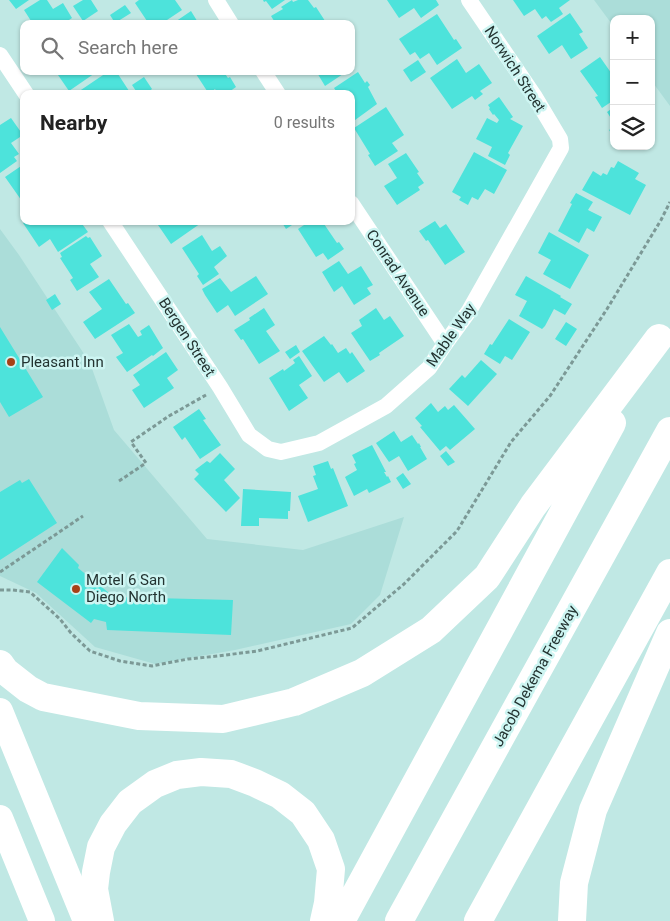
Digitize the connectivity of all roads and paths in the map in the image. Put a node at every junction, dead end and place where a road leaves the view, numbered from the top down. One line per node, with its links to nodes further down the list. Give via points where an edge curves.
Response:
1 (216, 0): 3 (street)
2 (469, 0): 8 (street, Norwich Street)
3 (228, 20)
4 (0, 55): 6 (street)
5 (266, 75): 7 (street)
6 (23, 90)
7 (275, 90)
8 (560, 139): 13 (street, Mable Way, via 561,148 470,311)
9 (670, 202): 21 (path, via 607,309 550,396 512,442 457,531 404,584 352,628 257,651 188,658 152,666 120,661 90,651 30,592)
10 (355, 209): 13 (street, Conrad Avenue)
11 (113, 225): 14 (street, Bergen Street)
12 (664, 329): 23 (highway, via 533,506 487,577 431,630 362,674 294,702 223,719 139,716 43,697 28,689); 31 (highway)
13 (445, 344): 16 (street, Mable Way, via 429,368 386,406 319,443 281,452)
14 (220, 387): 16 (street, Bergen Street, via 249,435); 17 (path, via 131,442 146,463)
15 (670, 431): 32 (highway, Jacob Dekema Freeway)
16 (268, 449)
17 (119, 481)
18 (83, 516): 19 (path)
19 (0, 572)
20 (670, 573): 26 (highway)
21 (0, 590)
22 (670, 633): 33 (highway, via 593,810 574,883)
23 (0, 664)
24 (0, 711): 28 (main road)
25 (0, 818): 27 (main road)
26 (479, 920)
27 (42, 921)
28 (86, 921)
29 (100, 921): 30 (highway, via 94,889 96,872 101,847 113,824 130,802 155,784 177,775 201,772 231,774 255,783 280,795 303,813 321,840 331,869)
30 (324, 921)
31 (341, 921)
32 (399, 921)
33 (572, 921)

